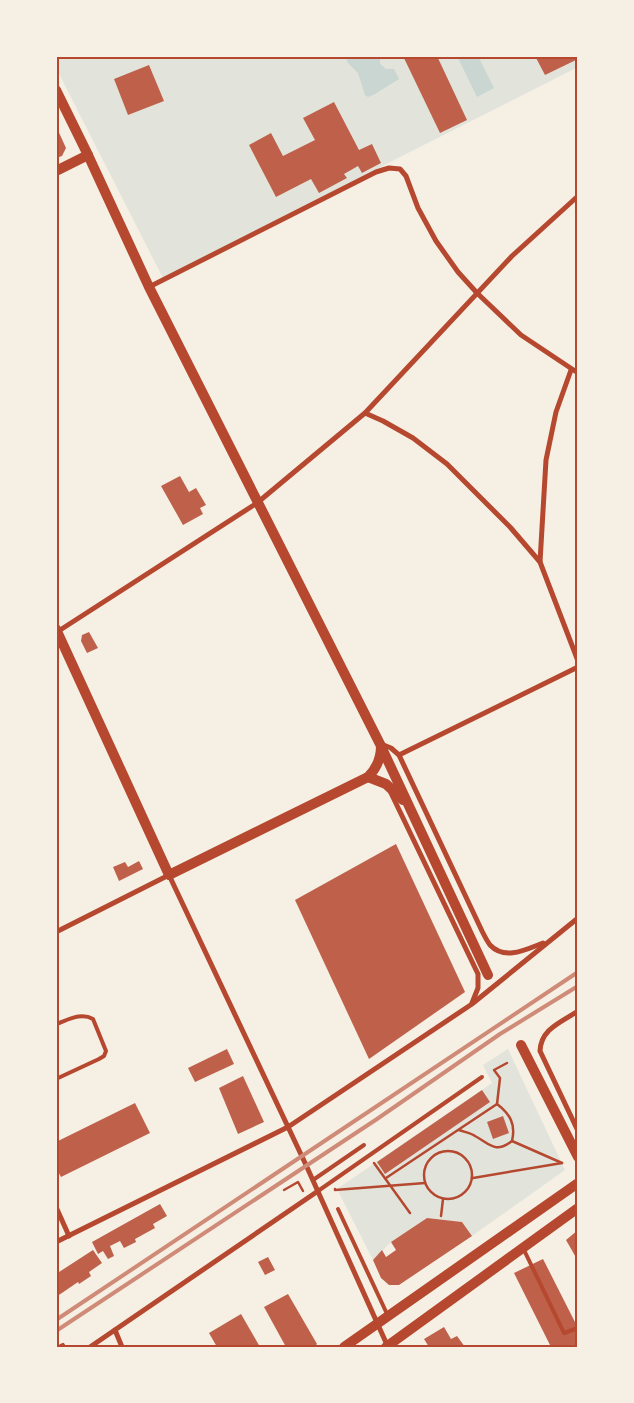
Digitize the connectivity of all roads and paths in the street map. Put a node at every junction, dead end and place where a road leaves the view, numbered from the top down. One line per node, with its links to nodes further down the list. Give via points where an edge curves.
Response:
1 (56, 90): 2 (main road)
2 (88, 155): 3 (main road); 5 (main road)
3 (56, 171)
4 (578, 196): 6 (street)
5 (149, 287): 6 (street, via 376,172 395,168 406,176 436,242); 10 (main road)
6 (476, 293): 7 (street, via 521,335); 9 (street)
7 (571, 370): 8 (street); 11 (street, via 556,412 546,460)
8 (578, 373)
9 (364, 413): 10 (street); 11 (street, via 413,438 447,464)
10 (257, 503): 12 (street); 15 (main road)
11 (540, 562): 13 (street)
12 (57, 631): 20 (main road)
13 (578, 661)
14 (578, 667): 16 (street)
15 (380, 744): 16 (street); 17 (main road, via 378,764); 19 (main road)
16 (399, 755): 23 (street, via 491,945 503,953 516,953)
17 (368, 777): 18 (main road); 20 (main road)
18 (386, 784): 19 (main road); 25 (street, via 478,974 478,988)
19 (409, 806): 24 (main road)
20 (170, 875): 22 (street); 33 (street)
21 (578, 918): 23 (street)
22 (56, 932)
23 (548, 941): 25 (street)
24 (488, 975)
25 (472, 1004): 33 (street)
26 (578, 1011): 35 (street, via 546,1032 540,1051)
27 (56, 1024): 31 (lane, via 88,1016 93,1019 106,1051 99,1059)
28 (522, 1045): 38 (main road)
29 (507, 1063): 32 (path, via 494,1070 500,1078)
30 (482, 1077): 43 (lane)
31 (56, 1079)
32 (497, 1104): 34 (path); 36 (path, via 510,1117 514,1128)
33 (288, 1127): 42 (street); 56 (street)
34 (458, 1130): 36 (path, via 475,1135 495,1147); 40 (path)
35 (578, 1131)
36 (512, 1141): 41 (path, via 562,1163)
37 (364, 1145): 42 (lane)
38 (578, 1157)
39 (374, 1163): 40 (path)
40 (386, 1178): 46 (path)
41 (472, 1178): 44 (path, via 469,1162 450,1150 429,1160 425,1168); 50 (path, via 466,1192 459,1197)
42 (313, 1180): 48 (street)
43 (330, 1182): 46 (path, via 335,1190); 48 (lane)
44 (426, 1183): 46 (path); 50 (path, via 436,1196)
45 (578, 1183): 59 (main road)
46 (392, 1186): 54 (path)
47 (284, 1190): 49 (path, via 298,1182)
48 (318, 1191): 49 (street); 60 (street)
49 (307, 1198): 62 (street)
50 (443, 1199): 55 (path)
51 (56, 1207): 56 (street)
52 (578, 1208): 58 (main road)
53 (338, 1209): 59 (lane)
54 (410, 1213)
55 (441, 1216)
56 (70, 1236): 57 (street)
57 (56, 1242)
58 (523, 1248): 61 (lane, via 564,1333); 64 (main road)
59 (388, 1316): 60 (main road)
60 (378, 1322): 64 (street); 68 (main road)
61 (578, 1328)
62 (115, 1330): 66 (street); 67 (street)
63 (59, 1346): 65 (path, via 63,1344)
64 (387, 1346)
65 (65, 1347)
66 (90, 1347)
67 (122, 1347)
68 (344, 1347)

